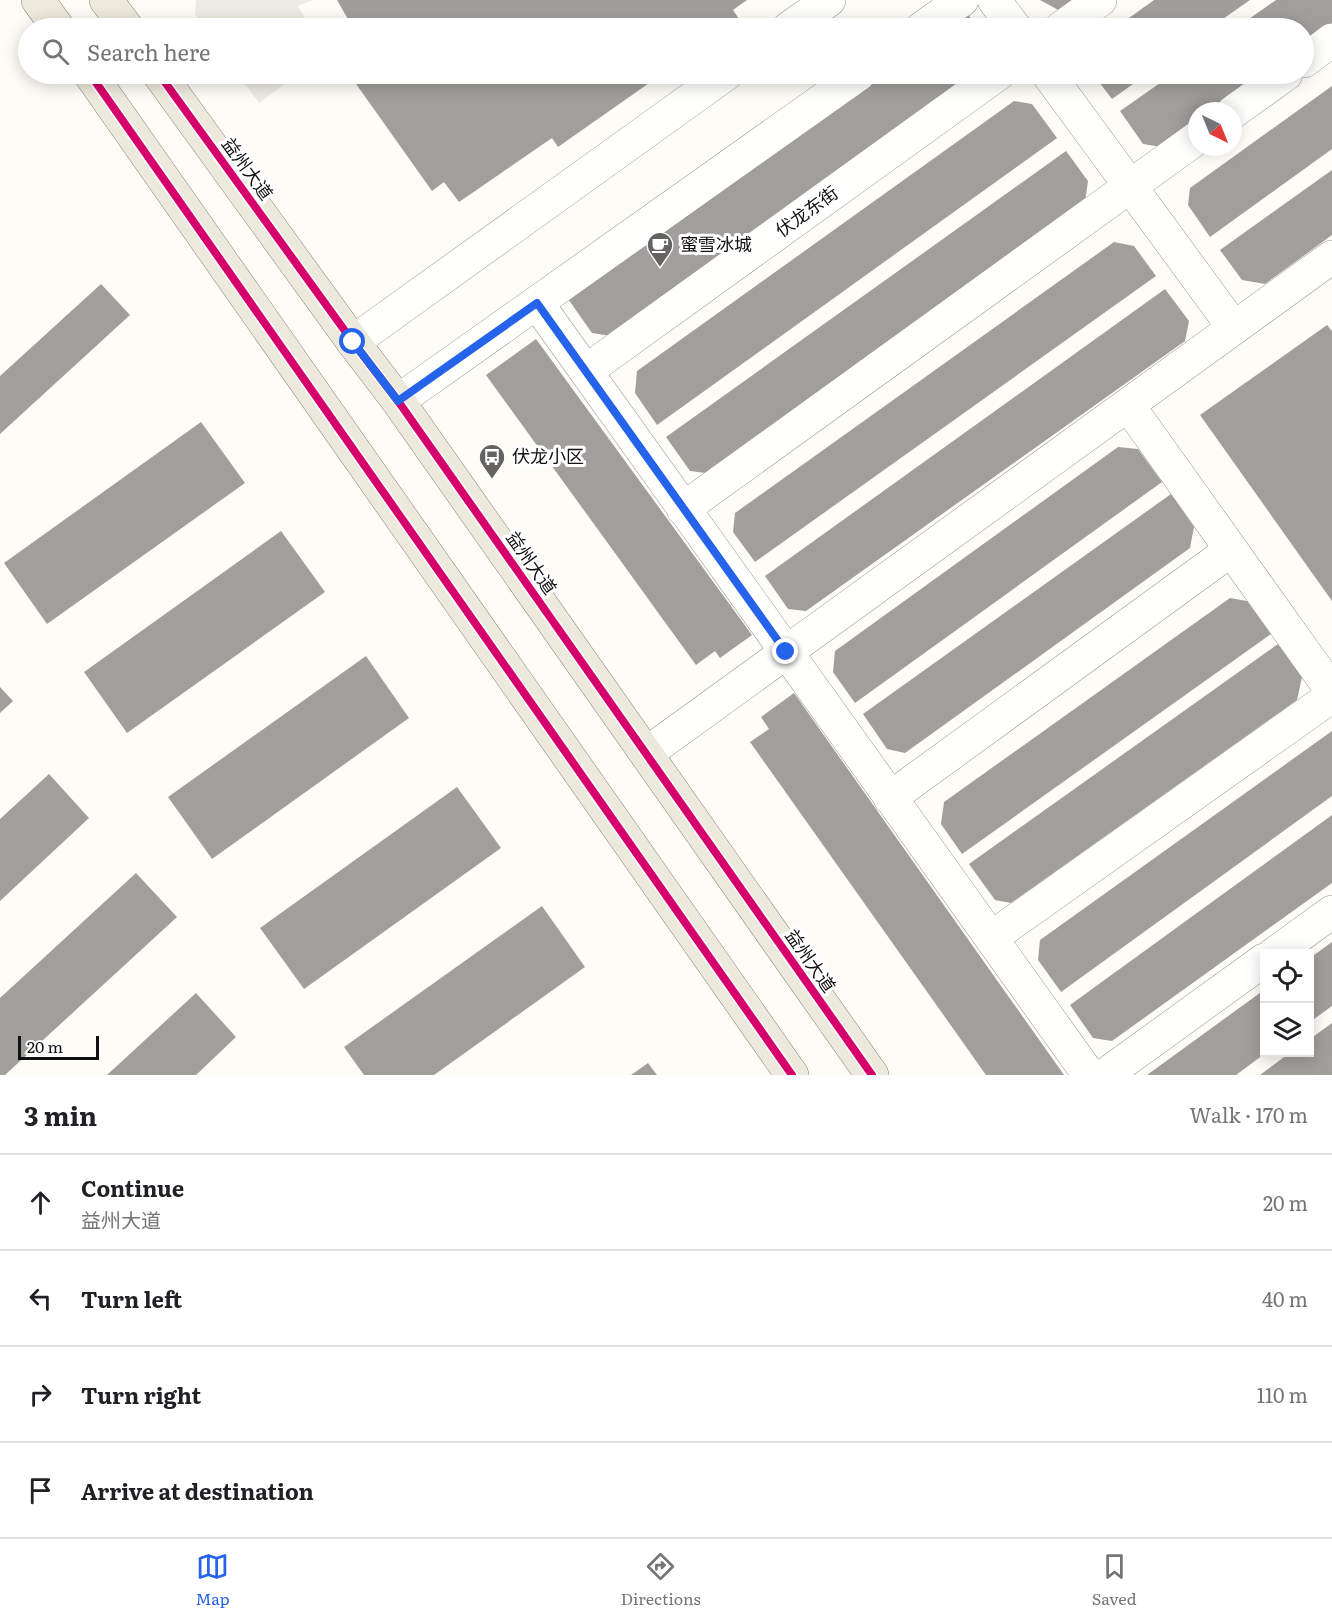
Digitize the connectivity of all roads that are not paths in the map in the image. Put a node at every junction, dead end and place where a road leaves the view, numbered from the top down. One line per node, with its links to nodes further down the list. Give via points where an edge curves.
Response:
1 (38, 0): 7 (main road)
2 (106, 0): 8 (main road)
3 (829, 0): 9 (lane)
4 (962, 0): 10 (lane)
5 (994, 0): 11 (lane)
6 (1100, 0): 12 (lane)
7 (51, 18)
8 (120, 18)
9 (803, 18)
10 (936, 18)
11 (1008, 18)
12 (1075, 18)
13 (1332, 40): 14 (lane)
14 (1314, 54)
15 (97, 84): 43 (main road)
16 (166, 84): 28 (main road, 益州大道)
17 (712, 84): 28 (lane)
18 (845, 84): 26 (lane)
19 (984, 84): 29 (lane, 伏龙东街)
20 (1055, 84): 24 (lane)
21 (1272, 84): 22 (lane)
22 (1242, 106)
23 (1188, 144): 24 (lane)
24 (1130, 186): 27 (lane); 32 (lane)
25 (1332, 258): 27 (lane)
26 (537, 303): 29 (lane); 30 (lane)
27 (1234, 328): 31 (lane)
28 (353, 342): 30 (main road, 益州大道)
29 (586, 371): 32 (lane)
30 (398, 401): 37 (main road, 益州大道)
31 (1128, 405): 33 (lane); 34 (lane)
32 (683, 509): 34 (lane)
33 (1231, 550): 35 (lane); 38 (lane)
34 (786, 652): 37 (lane); 38 (lane)
35 (1332, 691)
36 (1332, 696): 40 (lane)
37 (647, 753): 44 (main road, 益州大道)
38 (890, 798): 40 (lane)
39 (1332, 912): 41 (lane)
40 (991, 938): 45 (lane)
41 (1281, 949)
42 (1260, 963): 46 (lane)
43 (792, 1075)
44 (872, 1075)
45 (1089, 1075)
46 (1105, 1075)

